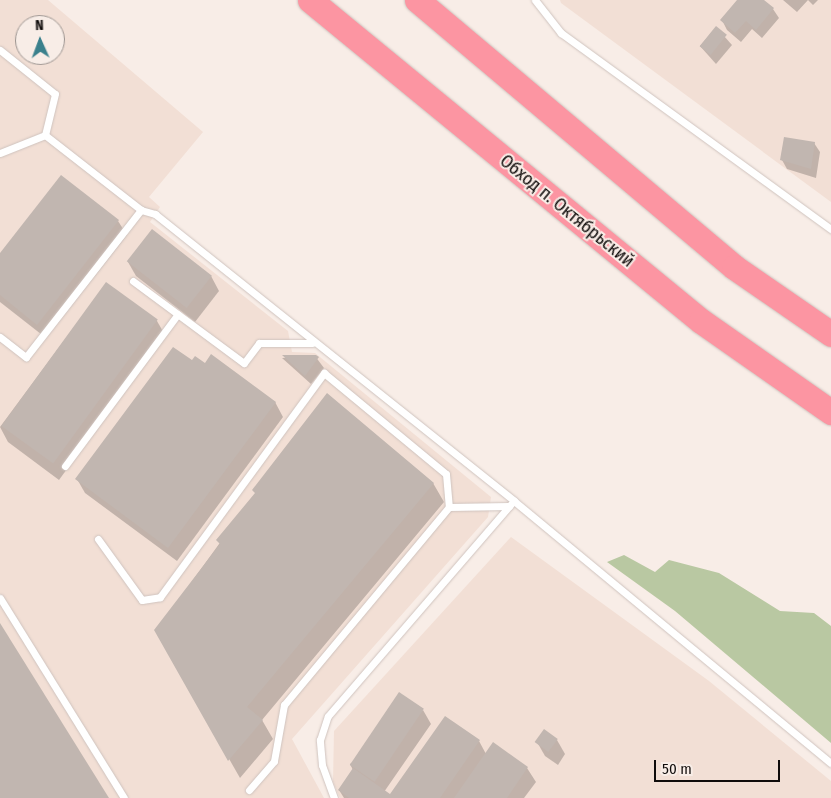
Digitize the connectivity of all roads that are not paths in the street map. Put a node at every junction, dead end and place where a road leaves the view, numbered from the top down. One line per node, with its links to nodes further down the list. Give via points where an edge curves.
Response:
1 (310, 0): 14 (highway, Обход п. Октябрьский, via 701,321)
2 (416, 0): 11 (highway, via 734,267)
3 (535, 0): 8 (lane, via 560,33)
4 (0, 50): 5 (lane, via 55,94)
5 (44, 135): 6 (lane); 7 (lane)
6 (0, 153)
7 (141, 210): 12 (lane, via 26,357); 13 (lane, via 155,214)
8 (831, 229)
9 (133, 281): 10 (lane)
10 (178, 314): 13 (lane, via 244,363 259,343); 15 (lane)
11 (831, 334)
12 (0, 337)
13 (312, 342): 16 (lane)
14 (831, 412)
15 (65, 466)
16 (512, 504): 17 (lane); 20 (lane); 23 (lane, via 328,716 320,740 322,765)
17 (448, 507): 18 (lane, via 446,474 324,373 160,597 142,600); 21 (lane, via 284,704 274,761)
18 (98, 539)
19 (0, 598): 22 (lane)
20 (831, 763)
21 (250, 790)
22 (124, 798)
23 (334, 798)

